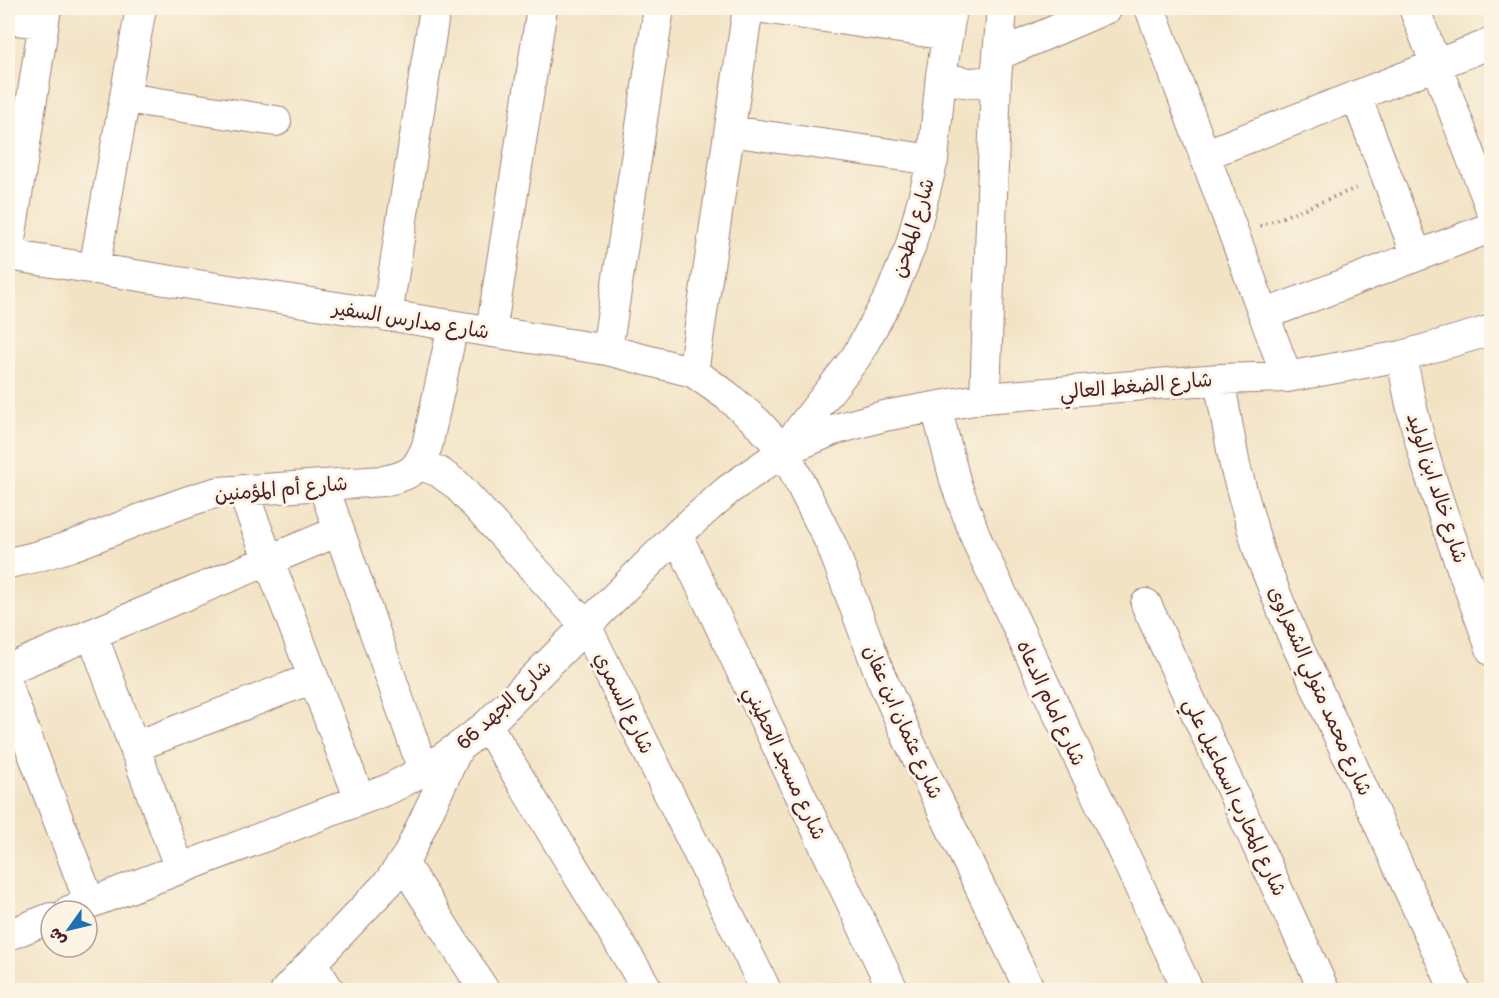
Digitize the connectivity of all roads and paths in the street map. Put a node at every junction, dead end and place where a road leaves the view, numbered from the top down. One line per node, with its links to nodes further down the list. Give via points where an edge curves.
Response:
1 (141, 8): 19 (street)
2 (435, 8): 32 (street)
3 (542, 8): 34 (street)
4 (659, 8): 36 (street)
5 (748, 8): 21 (street)
6 (763, 8): 12 (street)
7 (1107, 8): 16 (street)
8 (1150, 8): 22 (street)
9 (1414, 8): 15 (street)
10 (1001, 11): 12 (street, via 975,8); 16 (street)
11 (44, 15): 13 (street); 28 (street)
12 (951, 18): 17 (street, شارع المطحن)
13 (8, 19)
14 (1491, 43): 15 (street)
15 (1436, 64): 18 (street); 25 (street)
16 (997, 67): 17 (street, via 982,84); 41 (street)
17 (941, 75): 23 (street, شارع المطحن)
18 (1356, 96): 22 (street); 24 (street)
19 (125, 98): 20 (street); 30 (street)
20 (276, 121)
21 (730, 131): 23 (street); 38 (street)
22 (1204, 155): 27 (street)
23 (933, 160): 43 (street, شارع المطحن, via 910,248 890,296 856,357)
24 (1387, 176): 27 (path); 29 (street)
25 (1491, 211)
26 (1491, 227): 29 (street)
27 (1234, 236): 31 (street)
28 (8, 254): 30 (street, شارع مدارس السفير)
29 (1417, 256): 31 (street)
30 (94, 269): 32 (street, شارع مدارس السفير)
31 (1264, 315): 39 (street)
32 (387, 316): 33 (street, شارع مدارس السفير)
33 (453, 326): 34 (street, شارع مدارس السفير); 44 (street, via 427,446)
34 (490, 332): 36 (street, شارع مدارس السفير)
35 (1490, 336): 37 (street, شارع الضغط العالي)
36 (607, 350): 38 (street, شارع مدارس السفير)
37 (1402, 356): 39 (street, شارع الضغط العالي); 54 (street, شارع خالد ابن الوليد, via 1423,454)
38 (693, 372): 43 (street, شارع مدارس السفير, via 756,421)
39 (1287, 377): 40 (street, شارع الضغط العالي)
40 (1219, 379): 41 (street, شارع الضغط العالي); 79 (street, شارع محمد متولي الشعراوى, via 1235,466 1259,552 1292,634)
41 (985, 398): 42 (street, شارع الضغط العالي)
42 (936, 407): 43 (street, شارع الضغط العالي, via 833,430); 77 (street, شارع امام الدعاه, via 956,484 978,543)
43 (784, 451): 48 (street, شارع الجهد 66, via 729,490); 76 (street, شارع عثمان ابن عفان, via 832,546 909,741)
44 (419, 464): 45 (street, شارع أم المؤمنين, via 404,478); 52 (street, شارع السمري, via 458,484)
45 (324, 485): 46 (street, شارع أم المؤمنين); 47 (street)
46 (242, 489): 49 (street); 50 (street, شارع أم المؤمنين, via 196,498 81,545)
47 (339, 531): 49 (street); 61 (street)
48 (677, 535): 52 (street, شارع الجهد 66); 75 (street, شارع مسجد الحطيني)
49 (269, 560): 53 (street); 56 (street)
50 (8, 563)
51 (1146, 604): 78 (street, شارع المحارب اسماعيل علي)
52 (586, 626): 58 (street, شارع الجهد 66); 74 (street, شارع السمري)
53 (92, 634): 55 (street); 59 (street)
54 (1491, 651)
55 (8, 669)
56 (313, 678): 59 (street); 62 (street)
57 (8, 688): 65 (street)
58 (487, 725): 60 (street, شارع الجهد 66); 73 (street)
59 (134, 747): 64 (street)
60 (457, 750): 61 (street, شارع الجهد 66); 63 (street)
61 (424, 772): 62 (street, شارع الجهد 66)
62 (360, 800): 64 (street, شارع الجهد 66)
63 (403, 863): 69 (street); 72 (street)
64 (180, 869): 66 (street, شارع الجهد 66)
65 (77, 899)
66 (99, 900)
67 (39, 923): 68 (street)
68 (8, 935)
69 (312, 963): 70 (street); 71 (street)
70 (286, 990)
71 (329, 990)
72 (484, 990)
73 (648, 990)
74 (766, 990)
75 (893, 990)
76 (1030, 990)
77 (1188, 990)
78 (1324, 990)
79 (1455, 990)

